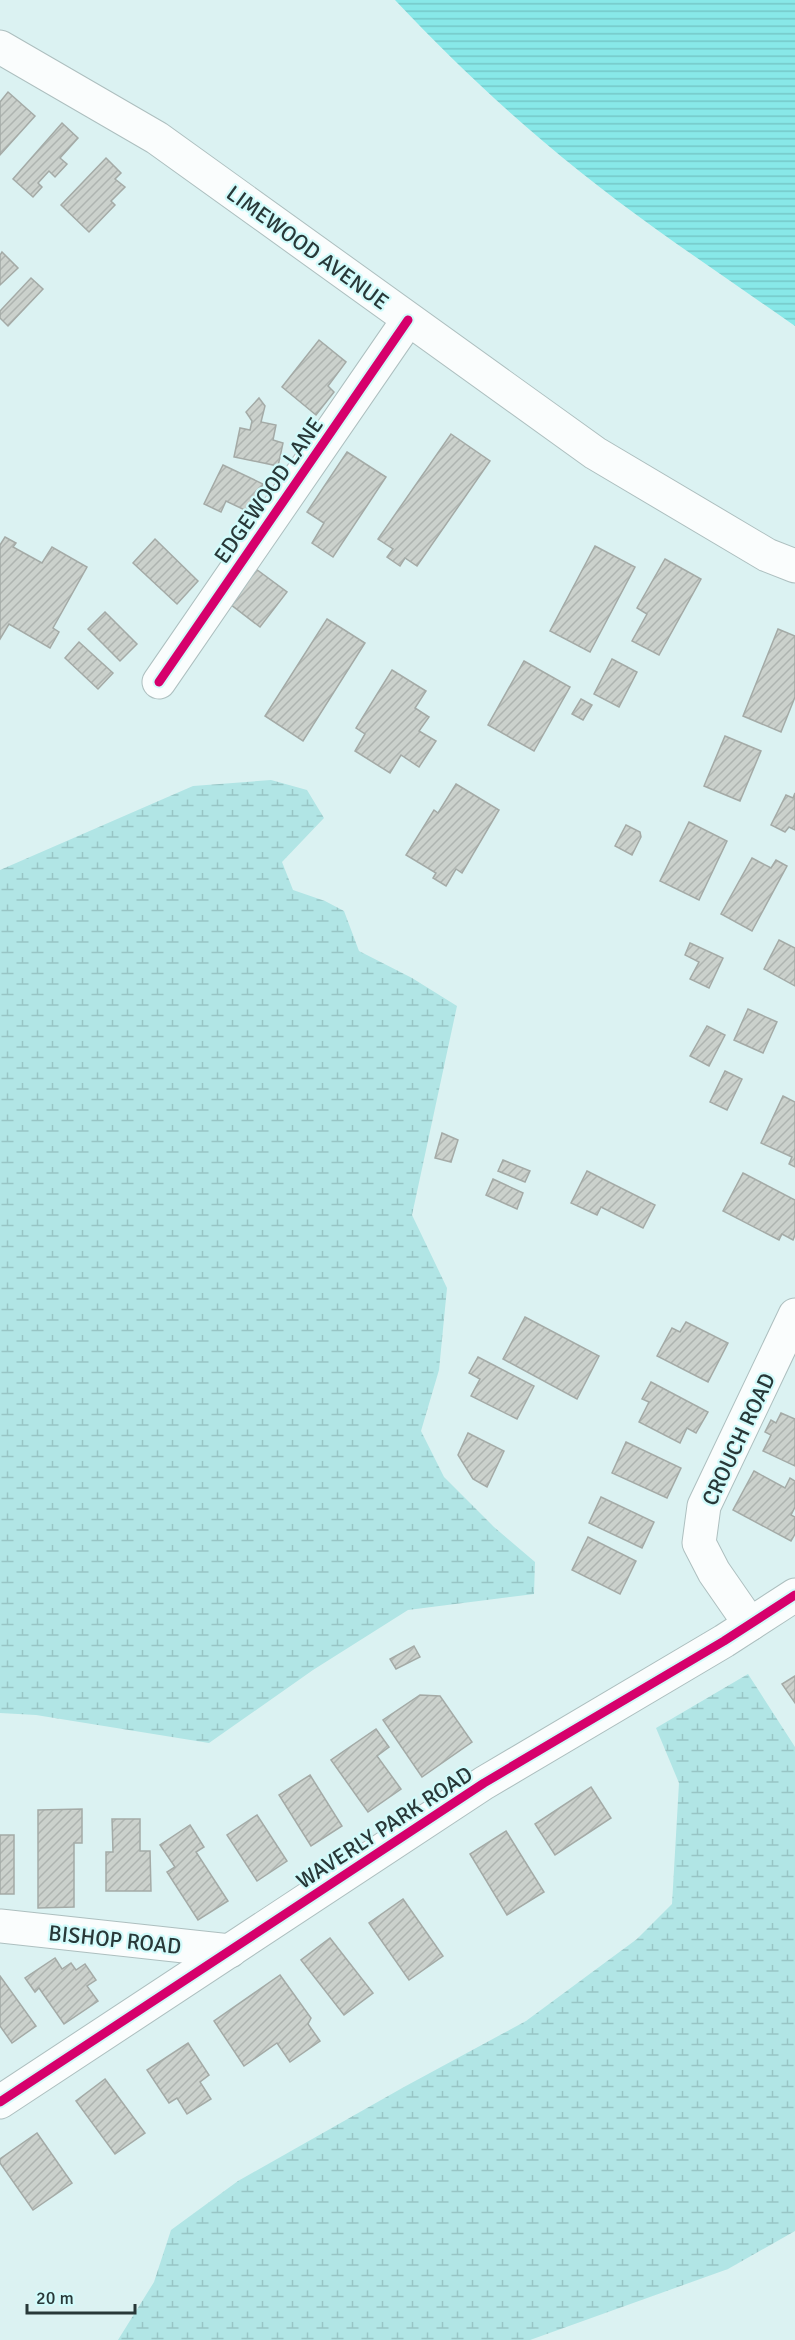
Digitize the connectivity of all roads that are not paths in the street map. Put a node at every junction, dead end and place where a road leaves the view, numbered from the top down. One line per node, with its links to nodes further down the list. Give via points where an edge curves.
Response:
1 (0, 47): 2 (street, LIMEWOOD AVENUE, via 157,138)
2 (408, 320): 3 (street, LIMEWOOD AVENUE, via 595,453 767,555); 4 (street, EDGEWOOD LANE)
3 (795, 566)
4 (159, 682)
5 (795, 1315): 7 (street, CROUCH ROAD, via 704,1506 699,1544)
6 (795, 1595): 7 (street, WAVERLY PARK ROAD)
7 (750, 1624): 9 (street, WAVERLY PARK ROAD, via 484,1784)
8 (0, 1926): 9 (street, BISHOP ROAD)
9 (230, 1951): 10 (street, WAVERLY PARK ROAD)
10 (0, 2102)

